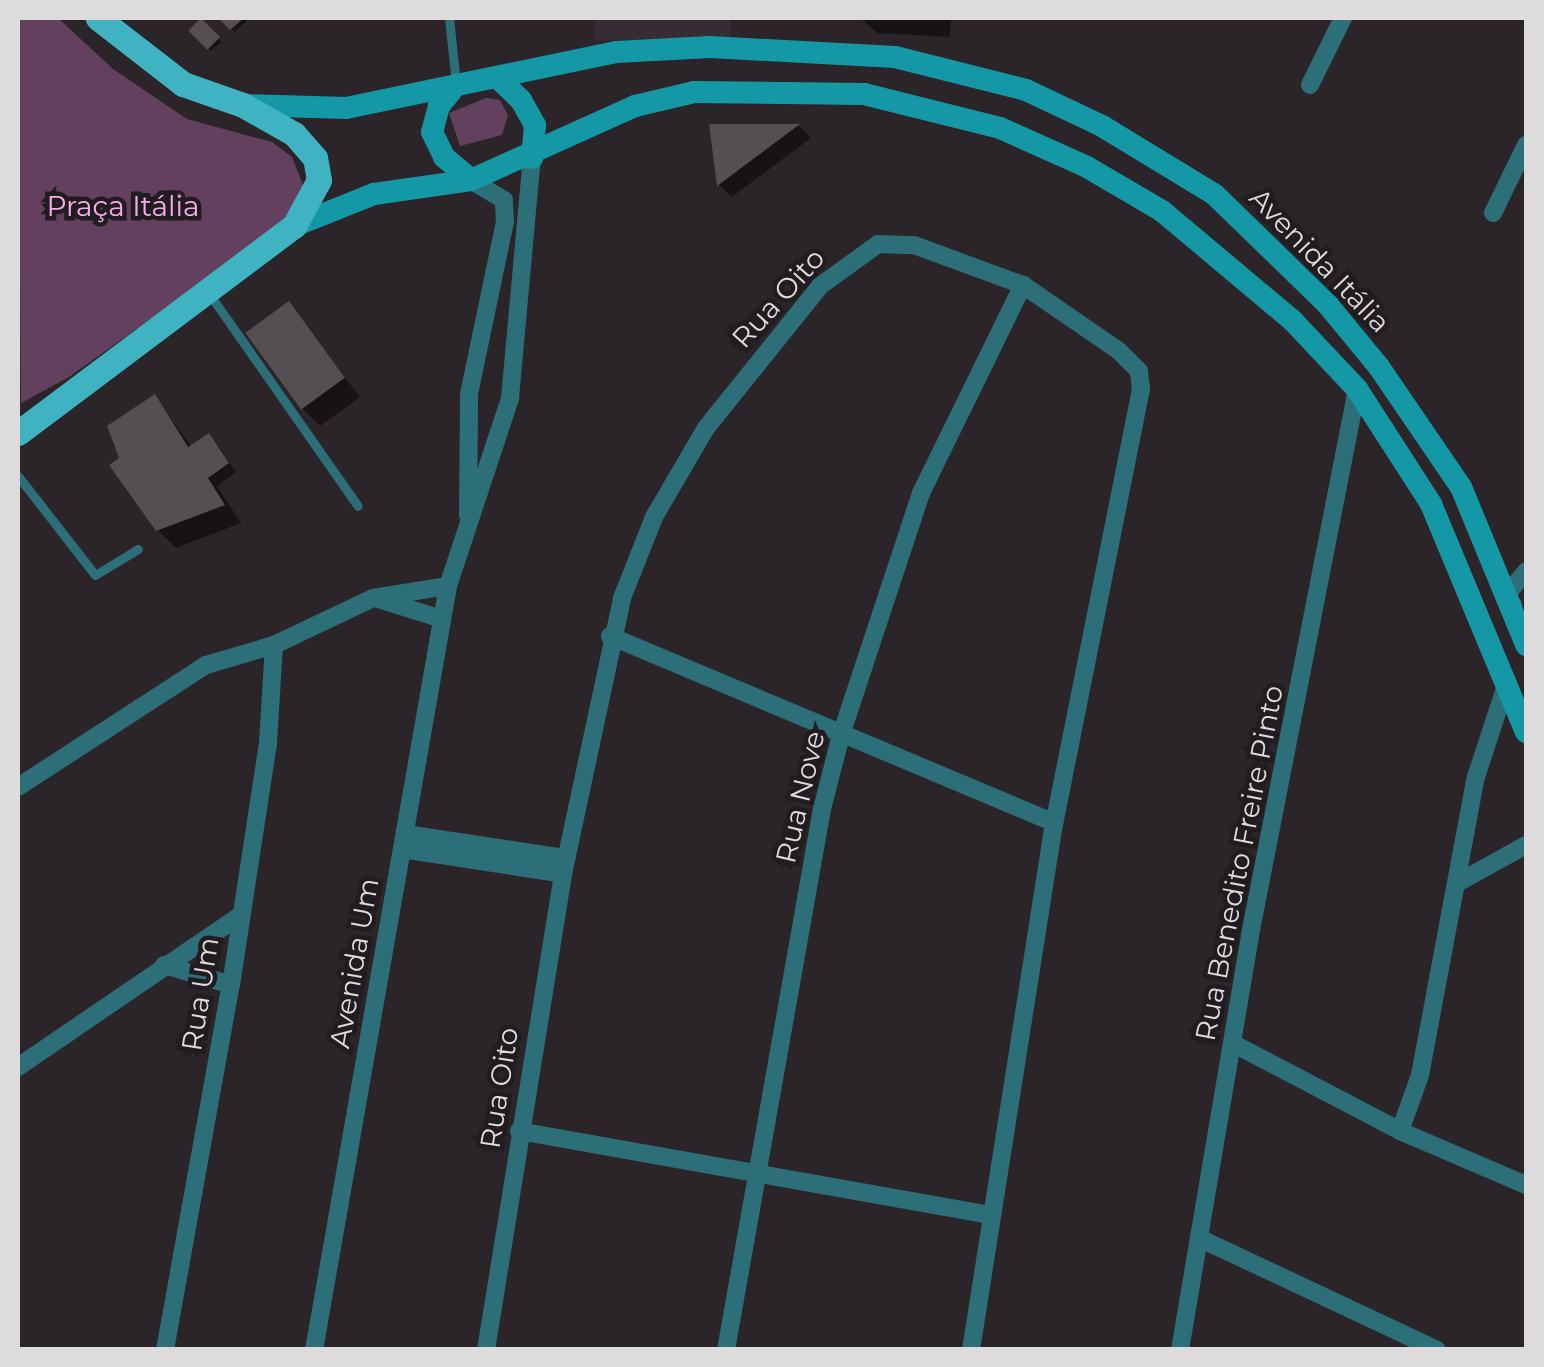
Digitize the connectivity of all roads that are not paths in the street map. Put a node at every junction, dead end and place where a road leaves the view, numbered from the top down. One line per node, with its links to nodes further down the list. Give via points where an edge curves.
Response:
1 (98, 18): 7 (main road, via 184,84)
2 (449, 18): 5 (lane)
3 (1343, 18): 6 (street)
4 (498, 78): 5 (main road, Avenida Itália); 9 (main road, via 522,100 535,125); 23 (main road, Avenida Itália, via 616,52 710,47 861,54 979,74 1102,126 1214,194 1328,306 1380,367 1461,487)
5 (456, 85): 7 (main road, Avenida Itália, via 346,108); 10 (main road, via 439,106 432,132 444,157)
6 (1310, 85)
7 (243, 105): 12 (main road, via 294,134 315,158 319,180)
8 (1526, 146): 11 (street)
9 (532, 158): 10 (main road); 15 (main road, via 634,106 694,92 864,94 929,107 1000,128 1087,166 1162,211 1292,320); 19 (street, via 510,398)
10 (471, 180): 12 (main road, via 374,194); 19 (street, via 504,200 505,222 469,394)
11 (1494, 213)
12 (294, 226): 14 (main road)
13 (1023, 285): 27 (street, Rua Oito, via 914,244 878,244 840,267 706,428 654,517); 32 (street, Rua Nove, via 921,493); 34 (street, Rua Oito, via 1120,351 1139,371 1141,389)
14 (206, 290): 16 (main road); 18 (lane)
15 (1357, 389): 30 (main road, via 1432,504); 42 (street, Rua Benedito Freire Pinto)
16 (18, 432)
17 (18, 476): 20 (lane, via 95,576)
18 (358, 506)
19 (468, 521): 22 (street, Avenida Um)
20 (138, 548)
21 (1526, 571): 23 (street)
22 (448, 586): 24 (street); 25 (street, Avenida Um)
23 (1507, 594): 26 (street); 29 (main road, Avenida Itália)
24 (373, 598): 25 (street); 28 (street)
25 (442, 619): 35 (street, Avenida Um)
26 (1526, 632)
27 (610, 636): 32 (street); 37 (street, Rua Oito)
28 (274, 645): 33 (street, via 206,664); 39 (street, Rua Um, via 268,743)
29 (1526, 645)
30 (1507, 682): 31 (main road); 38 (street, via 1476,777)
31 (1526, 732)
32 (841, 735): 34 (street); 46 (street, Rua Nove)
33 (18, 787)
34 (1054, 823): 48 (street, Rua Oito)
35 (403, 842): 37 (street); 51 (street, Avenida Um)
36 (1526, 845): 38 (street)
37 (565, 866): 45 (street, Rua Oito)
38 (1461, 881): 44 (street, via 1420,1075)
39 (241, 915): 40 (street); 41 (street, Rua Um)
40 (164, 964): 41 (street); 43 (street)
41 (231, 986): 50 (street, Rua Um)
42 (1232, 1043): 44 (street); 49 (street, Rua Benedito Freire Pinto)
43 (18, 1067)
44 (1400, 1130): 47 (street)
45 (519, 1132): 46 (street); 52 (street, Rua Oito)
46 (755, 1173): 48 (street); 53 (street, Rua Nove)
47 (1526, 1185)
48 (990, 1214): 54 (street, Rua Oito)
49 (1199, 1238): 55 (street, Rua Benedito Freire Pinto); 56 (street)
50 (164, 1350)
51 (314, 1350)
52 (486, 1350)
53 (726, 1350)
54 (971, 1350)
55 (1180, 1350)
56 (1437, 1350)

